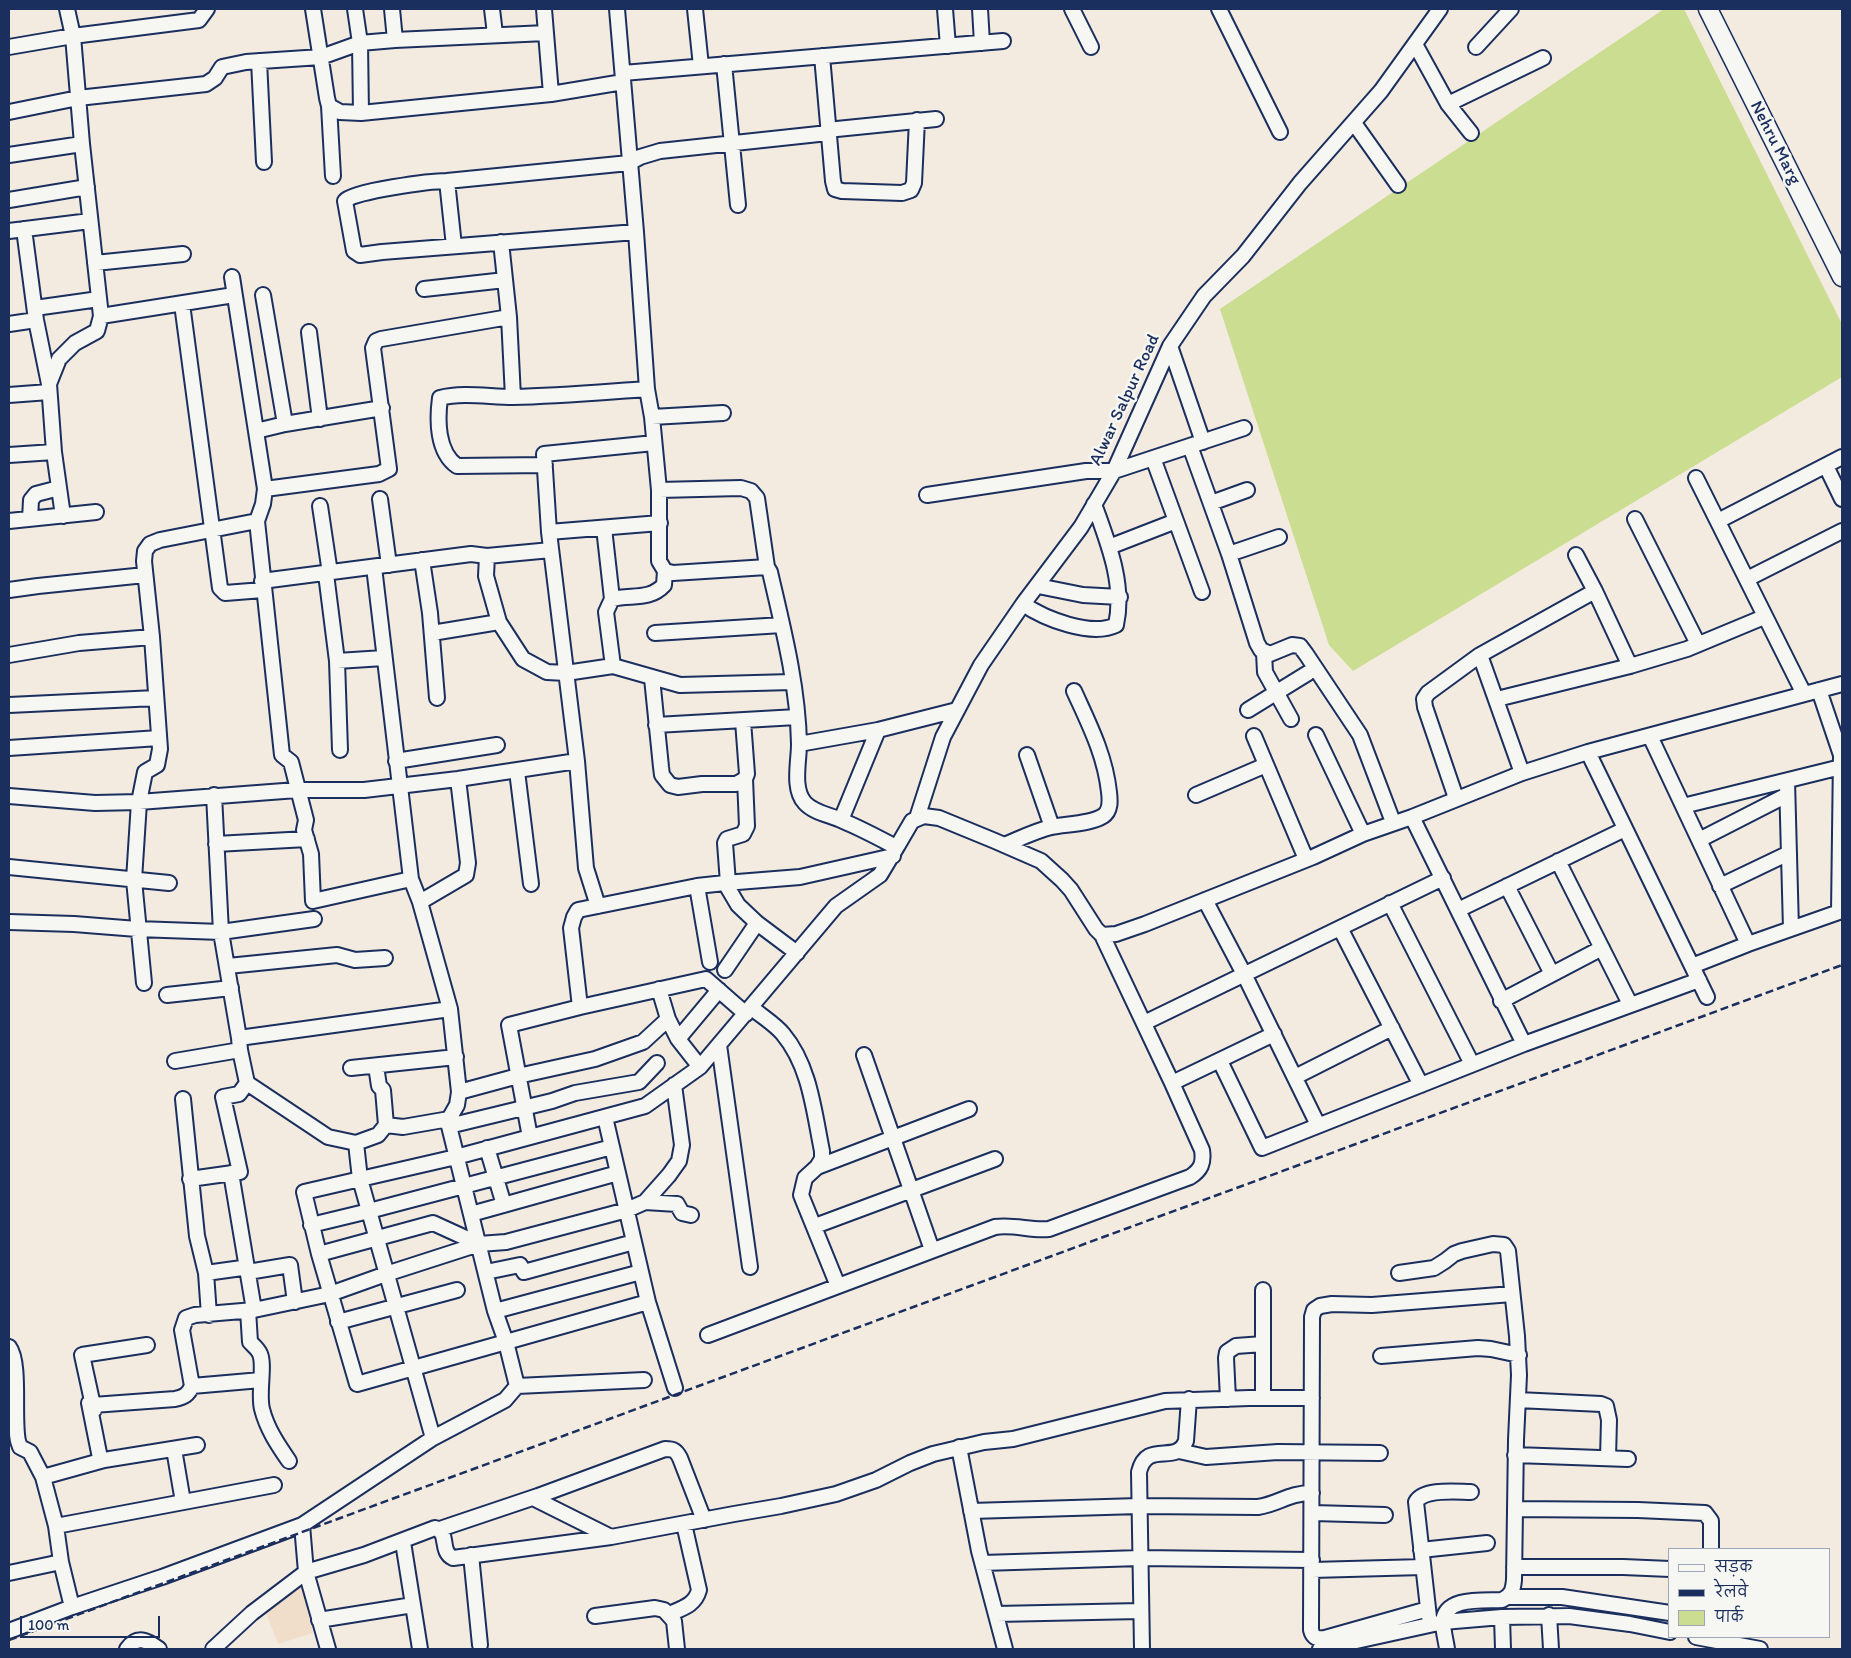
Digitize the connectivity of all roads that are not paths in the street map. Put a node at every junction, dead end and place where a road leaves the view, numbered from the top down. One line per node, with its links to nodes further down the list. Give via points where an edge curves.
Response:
1 (67, 9): 19 (street)
2 (207, 9): 19 (street, via 199,20)
3 (313, 9): 30 (street)
4 (355, 9): 22 (street)
5 (392, 9): 20 (street)
6 (492, 9): 18 (street)
7 (544, 9): 17 (street)
8 (617, 9): 35 (street)
9 (695, 9): 34 (street)
10 (945, 9): 25 (street)
11 (980, 9): 23 (street)
12 (1072, 9): 27 (street)
13 (1219, 9): 46 (street)
14 (1440, 9): 24 (street, Alwar Salpur Road)
15 (1511, 9): 28 (street)
16 (1708, 9): 68 (main road, Nehru Marg)
17 (546, 32): 18 (street); 36 (street)
18 (494, 34): 20 (street)
19 (73, 36): 26 (street); 37 (street)
20 (395, 40): 22 (street)
21 (1003, 41): 23 (street)
22 (360, 43): 30 (street); 41 (street)
23 (982, 43): 25 (street)
24 (1414, 44): 38 (street); 44 (street, Alwar Salpur Road)
25 (948, 46): 29 (street)
26 (9, 47)
27 (1092, 48)
28 (1476, 48)
29 (822, 56): 33 (street); 45 (street)
30 (321, 57): 32 (street); 39 (street)
31 (1543, 58): 38 (street)
32 (259, 61): 37 (street, via 222,67 206,84); 51 (street)
33 (724, 64): 34 (street); 48 (street)
34 (701, 66): 35 (street)
35 (623, 77): 36 (street); 52 (street)
36 (551, 94): 41 (street)
37 (78, 98): 40 (street); 49 (street)
38 (1448, 104): 47 (street)
39 (330, 106): 41 (street, via 340,112); 53 (street)
40 (9, 112)
41 (362, 113)
42 (936, 119): 43 (street)
43 (917, 120): 45 (street); 45 (street, via 914,182 911,190 902,192 835,189)
44 (1354, 123): 55 (street); 80 (street, Alwar Salpur Road, via 1300,183 1244,256 1204,296)
45 (828, 132): 48 (street)
46 (1280, 132)
47 (1471, 133)
48 (732, 143): 52 (street, via 660,151); 58 (street)
49 (82, 144): 50 (street); 56 (street)
50 (9, 155)
51 (264, 162)
52 (629, 163): 54 (street); 62 (street)
53 (334, 176)
54 (447, 181): 64 (street); 64 (street, via 359,195 348,198 345,205 354,251 360,255)
55 (1398, 185)
56 (87, 187): 57 (street); 59 (street)
57 (9, 200)
58 (738, 205)
59 (90, 221): 60 (street); 66 (street)
60 (24, 229): 61 (street); 75 (street)
61 (9, 231)
62 (636, 232): 63 (street); 82 (street)
63 (501, 242): 64 (street); 69 (street)
64 (454, 246)
65 (184, 254): 66 (street)
66 (95, 263): 73 (street)
67 (232, 277): 72 (street)
68 (1842, 277)
69 (505, 280): 70 (street); 77 (street)
70 (424, 289)
71 (262, 295): 89 (street)
72 (234, 296): 74 (street); 91 (street)
73 (99, 299): 75 (street); 76 (street)
74 (182, 304): 76 (street); 122 (street)
75 (36, 314): 78 (street); 81 (street)
76 (101, 316): 81 (street, via 97,330 58,359)
77 (509, 317): 84 (street); 85 (street, via 376,342 373,348)
78 (9, 324)
79 (309, 332): 88 (street)
80 (1170, 346): 93 (street); 100 (street, Alwar Salpur Road)
81 (49, 388): 83 (street); 94 (street)
82 (647, 390): 84 (street); 87 (street)
83 (9, 395)
84 (513, 397): 98 (street, via 440,398 438,410 447,456 462,468)
85 (382, 408): 88 (street); 103 (street, via 389,469 379,474)
86 (723, 413): 87 (street)
87 (652, 417): 92 (street)
88 (320, 419): 89 (street)
89 (285, 424): 91 (street)
90 (1244, 428): 93 (street)
91 (256, 432): 103 (street)
92 (654, 443): 98 (street, via 544,454); 104 (street)
93 (1197, 444): 97 (street); 109 (street)
94 (54, 452): 95 (street); 102 (street)
95 (9, 455)
96 (1842, 457): 99 (street)
97 (1153, 458): 100 (street); 118 (street)
98 (545, 465): 124 (street)
99 (1826, 466): 108 (street); 119 (street)
100 (1114, 471): 106 (street); 110 (street, Alwar Salpur Road)
101 (1696, 478): 119 (street)
102 (59, 488): 113 (street); 115 (street, via 36,494 31,500)
103 (265, 489): 117 (street)
104 (659, 490): 120 (street); 134 (street, via 740,488 751,491 757,498)
105 (1247, 490): 109 (street)
106 (927, 494)
107 (380, 499): 132 (street)
108 (1842, 499)
109 (1211, 503): 128 (street)
110 (1094, 504): 126 (street); 140 (street, Alwar Salpur Road)
111 (320, 506): 136 (street)
112 (96, 512): 113 (street)
113 (63, 516): 115 (street)
114 (1635, 519): 153 (street)
115 (30, 520): 116 (street)
116 (9, 521)
117 (257, 521): 122 (street); 139 (street)
118 (1176, 521): 126 (street); 143 (street)
119 (1718, 521): 138 (street)
120 (660, 523): 121 (street); 135 (street, via 659,561)
121 (604, 528): 124 (street); 145 (street)
122 (212, 530): 137 (street, via 150,544 145,551); 139 (street, via 222,591)
123 (1842, 531): 138 (street)
124 (549, 532): 127 (street)
125 (1279, 537): 128 (street)
126 (1109, 547): 144 (street)
127 (551, 550): 130 (street); 161 (street)
128 (1229, 554): 154 (street, via 1257,643)
129 (1576, 555): 142 (street)
130 (487, 556): 131 (street, via 471,554); 148 (street, via 486,576)
131 (422, 560): 132 (street); 150 (street)
132 (389, 565): 133 (street)
133 (374, 567): 136 (street); 157 (street)
134 (767, 567): 135 (street); 149 (street)
135 (664, 571): 145 (street, via 664,586 658,592 644,597)
136 (328, 573): 139 (street); 158 (street)
137 (145, 574): 141 (street); 152 (street)
138 (1746, 578): 147 (street)
139 (263, 585): 201 (street, via 282,755 291,762)
140 (1038, 586): 144 (street, via 1083,595); 146 (street, Alwar Salpur Road)
141 (9, 590)
142 (1595, 591): 156 (street); 160 (street)
143 (1202, 592)
144 (1120, 597): 146 (street, via 1116,625 1108,629 1054,622)
145 (612, 599): 159 (street, via 606,612)
146 (1023, 604): 174 (street, Alwar Salpur Road, via 981,665)
147 (1764, 617): 153 (street); 169 (street)
148 (499, 622): 150 (street); 161 (street, via 523,659 547,672)
149 (782, 625): 151 (street); 164 (street)
150 (432, 633): 171 (street)
151 (655, 633)
152 (152, 637): 155 (street); 170 (street)
153 (1698, 644): 160 (street)
154 (1264, 652): 168 (street, via 1266,672); 212 (street, via 1270,654 1292,645 1300,646 1360,735)
155 (9, 655)
156 (1480, 655): 172 (street); 206 (street, via 1424,699)
157 (384, 658): 158 (street); 191 (street)
158 (337, 661): 188 (street)
159 (613, 666): 161 (street); 163 (street)
160 (1630, 666): 172 (street)
161 (566, 673): 192 (street)
162 (1308, 673): 168 (street)
163 (652, 678): 164 (street, via 680,685); 179 (street)
164 (792, 682): 176 (street)
165 (1842, 684): 166 (street)
166 (1819, 690): 169 (street); 194 (street, via 1841,755)
167 (1074, 691): 213 (street, via 1103,758 1110,802 1104,816 1095,820)
168 (1277, 692): 175 (street); 177 (street)
169 (1804, 694): 183 (street)
170 (156, 698): 173 (street); 184 (street)
171 (437, 698)
172 (1497, 699): 196 (street)
173 (9, 705)
174 (957, 710): 180 (street); 210 (street, Alwar Salpur Road, via 943,737)
175 (1248, 710)
176 (797, 717): 178 (street); 185 (street)
177 (1291, 719)
178 (743, 721): 179 (street); 198 (street)
179 (656, 725): 198 (street, via 662,775 670,786 736,784)
180 (878, 730): 185 (street); 211 (street)
181 (1316, 735): 215 (street)
182 (1254, 736): 193 (street)
183 (1650, 736): 189 (street); 208 (street)
184 (160, 738): 187 (street); 207 (street, via 157,765 145,772)
185 (799, 744): 211 (street, via 800,795 813,809)
186 (497, 745): 191 (street)
187 (9, 748)
188 (340, 750)
189 (1588, 752): 196 (street); 214 (street)
190 (1027, 755): 213 (street)
191 (396, 761): 200 (street)
192 (577, 761): 195 (street); 237 (street, via 586,868)
193 (1266, 765): 203 (street); 222 (street)
194 (1840, 767): 199 (street); 243 (street, via 1839,912)
195 (517, 771): 197 (street); 230 (street)
196 (1522, 772): 206 (street)
197 (458, 779): 200 (street); 235 (street, via 468,863 466,874)
198 (745, 780): 229 (street, via 748,826 743,834 727,839 725,843)
199 (1787, 780): 204 (street); 208 (street)
200 (399, 787): 201 (street); 226 (street)
201 (297, 790): 202 (street); 216 (street, via 306,820 304,830)
202 (214, 795): 207 (street); 218 (street)
203 (1196, 795)
204 (1787, 795): 217 (street); 221 (street)
205 (9, 796): 207 (street, via 95,803)
206 (1456, 798): 209 (street)
207 (139, 802): 227 (street)
208 (1683, 806): 217 (street)
209 (1412, 817): 212 (street); 225 (street)
210 (917, 818): 219 (street, via 939,818); 220 (street, Alwar Salpur Road, via 912,821)
211 (841, 820): 220 (street, via 894,846)
212 (1393, 822): 215 (street)
213 (1052, 827): 219 (street)
214 (1625, 829): 223 (street); 253 (street)
215 (1363, 834): 222 (street)
216 (307, 839): 218 (street); 226 (street, via 311,854 313,902)
217 (1699, 840): 233 (street)
218 (216, 844): 245 (street)
219 (1004, 845): 246 (street, via 1040,861 1062,880)
220 (896, 850): 229 (street, via 800,878); 249 (street, Alwar Salpur Road, via 880,874 836,906)
221 (1789, 853): 233 (street); 243 (street)
222 (1306, 859): 234 (street)
223 (1558, 861): 232 (street); 248 (street)
224 (9, 867): 227 (street)
225 (1442, 878): 236 (street); 238 (street)
226 (411, 879): 235 (street)
227 (134, 880): 228 (street); 244 (street)
228 (169, 882)
229 (726, 883): 231 (street); 241 (street, via 738,905)
230 (531, 884)
231 (697, 886): 237 (street); 251 (street)
232 (1507, 886): 238 (street); 256 (street)
233 (1720, 886): 247 (street)
234 (1205, 900): 246 (street, via 1116,934); 255 (street)
235 (420, 902): 267 (street)
236 (1390, 903): 242 (street); 282 (street)
237 (598, 906): 266 (street, via 578,910 571,928)
238 (1458, 910): 264 (street)
239 (314, 919): 245 (street)
240 (9, 922): 244 (street)
241 (756, 923): 249 (street); 254 (street)
242 (1340, 928): 255 (street); 271 (street)
243 (1791, 929): 247 (street)
244 (137, 930): 245 (street); 258 (street)
245 (221, 932): 252 (street)
246 (1102, 935): 270 (street)
247 (1748, 944): 253 (street)
248 (1602, 948): 256 (street); 265 (street)
249 (797, 954): 268 (street, Alwar Salpur Road)
250 (385, 958): 252 (street, via 355,960 336,955)
251 (710, 962)
252 (228, 966): 259 (street)
253 (1692, 966): 257 (street)
254 (725, 970)
255 (1244, 974): 270 (street); 272 (street)
256 (1552, 974): 264 (street)
257 (1699, 980): 263 (street); 265 (street)
258 (144, 984)
259 (231, 988): 262 (street); 274 (street)
260 (658, 989): 261 (street, via 706,979); 266 (street); 269 (street)
261 (719, 990): 268 (street); 273 (street)
262 (167, 995)
263 (1707, 997)
264 (1501, 1001): 275 (street)
265 (1630, 1004): 275 (street)
266 (580, 1007): 286 (street, via 509,1025)
267 (450, 1009): 274 (street); 278 (street)
268 (748, 1011): 276 (street, Alwar Salpur Road); 307 (street, via 782,1032 800,1062 822,1151 822,1159)
269 (668, 1019): 273 (street); 286 (street, via 643,1042 595,1059)
270 (1144, 1023): 289 (street)
271 (1392, 1028): 287 (street); 291 (street)
272 (1274, 1034): 280 (street); 287 (street)
273 (678, 1039): 284 (street)
274 (240, 1044): 279 (street); 288 (street)
275 (1524, 1044): 282 (street)
276 (720, 1045): 284 (street, Alwar Salpur Road); 328 (street)
277 (864, 1055): 301 (street)
278 (456, 1057): 283 (street); 292 (street)
279 (175, 1061)
280 (1220, 1061): 289 (street); 299 (street, via 1262,1148)
281 (657, 1063): 294 (street, via 639,1082 576,1093)
282 (1472, 1064): 291 (street)
283 (376, 1066): 285 (street); 298 (street, via 379,1086 383,1090)
284 (700, 1067): 290 (street, Alwar Salpur Road)
285 (351, 1068)
286 (518, 1076): 292 (street); 294 (street)
287 (1295, 1077): 299 (street)
288 (248, 1083): 302 (street, via 328,1137); 308 (street, via 239,1094 223,1097 240,1172)
289 (1172, 1083): 326 (street, via 1202,1150 1203,1159 1198,1172 1049,1229 1006,1225)
290 (674, 1085): 296 (street, Alwar Salpur Road, via 645,1106); 315 (street, via 682,1146 679,1161)
291 (1420, 1085): 299 (street)
292 (459, 1092): 297 (street)
293 (183, 1099): 311 (street)
294 (523, 1108): 297 (street, via 485,1119); 300 (street)
295 (969, 1108): 301 (street)
296 (605, 1117): 300 (street, Alwar Salpur Road); 303 (street)
297 (449, 1123): 298 (street, via 403,1127); 305 (street)
298 (386, 1125): 302 (street, via 378,1135)
299 (1318, 1125)
300 (530, 1137): 304 (street, Alwar Salpur Road)
301 (893, 1138): 307 (street); 314 (street)
302 (356, 1143): 312 (street)
303 (612, 1147): 309 (street); 310 (street)
304 (487, 1148): 305 (street, Alwar Salpur Road); 310 (street)
305 (456, 1157): 312 (street, Alwar Salpur Road); 313 (street)
306 (995, 1159): 314 (street)
307 (817, 1166): 322 (street, via 805,1178 801,1195)
308 (230, 1173): 311 (street); 329 (street)
309 (618, 1173): 316 (street); 317 (street)
310 (496, 1177): 313 (street); 316 (street)
311 (190, 1179): 332 (street, via 196,1236)
312 (360, 1179): 318 (street); 321 (street, Alwar Salpur Road, via 304,1192)
313 (462, 1186): 318 (street); 319 (street)
314 (911, 1190): 322 (street); 326 (street)
315 (645, 1202): 317 (street); 320 (street, via 677,1204 682,1213)
316 (504, 1205): 319 (street)
317 (627, 1210): 324 (street); 325 (street, via 506,1242)
318 (369, 1212): 321 (street); 323 (street)
319 (470, 1214): 325 (street)
320 (691, 1215)
321 (311, 1225): 327 (street)
322 (815, 1226): 335 (street)
323 (377, 1239): 325 (street, via 433,1223); 327 (street); 334 (street)
324 (634, 1242): 330 (street, via 524,1272 520,1265); 331 (street)
325 (479, 1244): 330 (street); 334 (street)
326 (932, 1250): 335 (street)
327 (319, 1254): 338 (street)
328 (750, 1267)
329 (248, 1272): 332 (street, via 242,1268); 340 (street, via 290,1265); 343 (street)
330 (486, 1272): 344 (street)
331 (641, 1272): 341 (street); 344 (street)
332 (206, 1273): 345 (street)
333 (1399, 1273): 339 (street, via 1434,1268 1454,1254 1500,1244 1508,1251)
334 (386, 1274): 338 (street); 342 (street)
335 (838, 1286): 347 (street)
336 (457, 1290): 342 (street)
337 (1263, 1290): 349 (street)
338 (330, 1294): 340 (street); 346 (street)
339 (1512, 1294): 352 (street); 361 (street, via 1320,1306 1312,1317)
340 (295, 1302): 343 (street)
341 (648, 1302): 348 (street); 359 (street)
342 (396, 1307): 346 (street); 354 (street)
343 (251, 1310): 345 (street); 355 (street, via 249,1338 260,1352)
344 (495, 1311): 348 (street)
345 (209, 1315): 357 (street, via 194,1315 186,1318 183,1324)
346 (338, 1322): 354 (street, via 356,1384)
347 (708, 1335)
348 (506, 1342): 354 (street); 358 (street)
349 (1263, 1344): 360 (street); 363 (street, via 1236,1346 1227,1352)
350 (146, 1345): 365 (street, via 82,1355)
351 (9, 1347): 378 (street, via 15,1371 18,1441 30,1452)
352 (1519, 1355): 353 (street, via 1478,1348); 364 (street)
353 (1381, 1356)
354 (412, 1368): 366 (street)
355 (260, 1380): 357 (street); 377 (street, via 261,1403 269,1430)
356 (644, 1380): 358 (street)
357 (192, 1386): 365 (street, via 188,1394 174,1399)
358 (517, 1386): 366 (street, via 505,1400)
359 (674, 1388)
360 (1263, 1398): 361 (street); 363 (street)
361 (1312, 1398): 371 (street)
362 (1189, 1399): 363 (street); 368 (street, via 1164,1401 1013,1439); 370 (street, via 1186,1441)
363 (1228, 1399)
364 (1518, 1400): 373 (street); 374 (street, via 1606,1406)
365 (93, 1405): 375 (street)
366 (433, 1438): 391 (street)
367 (197, 1445): 369 (street)
368 (959, 1447): 386 (street); 389 (street, via 933,1454 836,1494)
369 (174, 1448): 375 (street); 383 (street)
370 (1179, 1451): 371 (street, via 1206,1457); 384 (street, via 1150,1455 1141,1463)
371 (1312, 1452): 372 (street); 381 (street)
372 (1380, 1452)
373 (1516, 1455): 374 (street); 385 (street)
374 (1608, 1458): 376 (street)
375 (102, 1459): 378 (street)
376 (1628, 1459)
377 (289, 1462)
378 (43, 1477): 392 (street)
379 (274, 1485): 383 (street)
380 (1471, 1492): 398 (street, via 1431,1493 1418,1498 1416,1509)
381 (1312, 1493): 384 (street, via 1292,1494 1258,1507); 387 (street)
382 (533, 1498): 389 (street, via 655,1452 672,1449 680,1458); 393 (street); 394 (street)
383 (183, 1502): 392 (street)
384 (1139, 1506): 386 (street); 400 (street)
385 (1515, 1509): 397 (street, via 1705,1514 1711,1521); 405 (street)
386 (972, 1511): 402 (street)
387 (1313, 1513): 388 (street); 403 (street)
388 (1384, 1515)
389 (704, 1520): 390 (street)
390 (684, 1524): 394 (street); 414 (street, via 698,1597 693,1603)
391 (302, 1525): 407 (street); 411 (street)
392 (56, 1526): 401 (street)
393 (440, 1529): 395 (street, via 435,1528); 399 (street, via 444,1533 448,1556)
394 (611, 1537): 399 (street)
395 (403, 1542): 407 (street); 410 (street)
396 (1487, 1543): 398 (street)
397 (1711, 1548)
398 (1421, 1550): 404 (street)
399 (471, 1555): 425 (street)
400 (1140, 1558): 402 (street); 403 (street); 413 (street)
401 (61, 1562): 408 (street); 411 (street)
402 (983, 1563): 415 (street)
403 (1312, 1565): 404 (street); 412 (street, via 1311,1630 1316,1638)
404 (1423, 1567): 412 (street)
405 (1514, 1567): 406 (street); 409 (street, via 1512,1592)
406 (1668, 1569)
407 (306, 1572): 420 (street); 429 (street, via 252,1612)
408 (9, 1573)
409 (1508, 1597): 416 (street, via 1562,1597); 421 (street, via 1450,1606)
410 (413, 1605): 420 (street); 431 (street)
411 (72, 1607): 422 (street)
412 (1428, 1609): 421 (street)
413 (1140, 1611): 415 (street); 434 (street)
414 (669, 1614): 418 (street, via 655,1608); 432 (street, via 674,1621)
415 (996, 1614): 433 (street)
416 (1668, 1614)
417 (1549, 1615): 419 (street); 423 (street); 438 (street)
418 (595, 1616)
419 (1502, 1617): 421 (street); 437 (street)
420 (319, 1620): 430 (street)
421 (1437, 1624): 435 (street); 436 (street)
422 (9, 1631)
423 (1668, 1632)
424 (1700, 1638): 426 (street)
425 (480, 1645)
426 (1742, 1648): 439 (street)
427 (127, 1649): 428 (street, via 136,1640 143,1640)
428 (159, 1649)
429 (213, 1649)
430 (328, 1649)
431 (420, 1649)
432 (677, 1649)
433 (1005, 1649)
434 (1142, 1649)
435 (1320, 1649)
436 (1447, 1649)
437 (1504, 1649)
438 (1551, 1649)
439 (1760, 1649)

